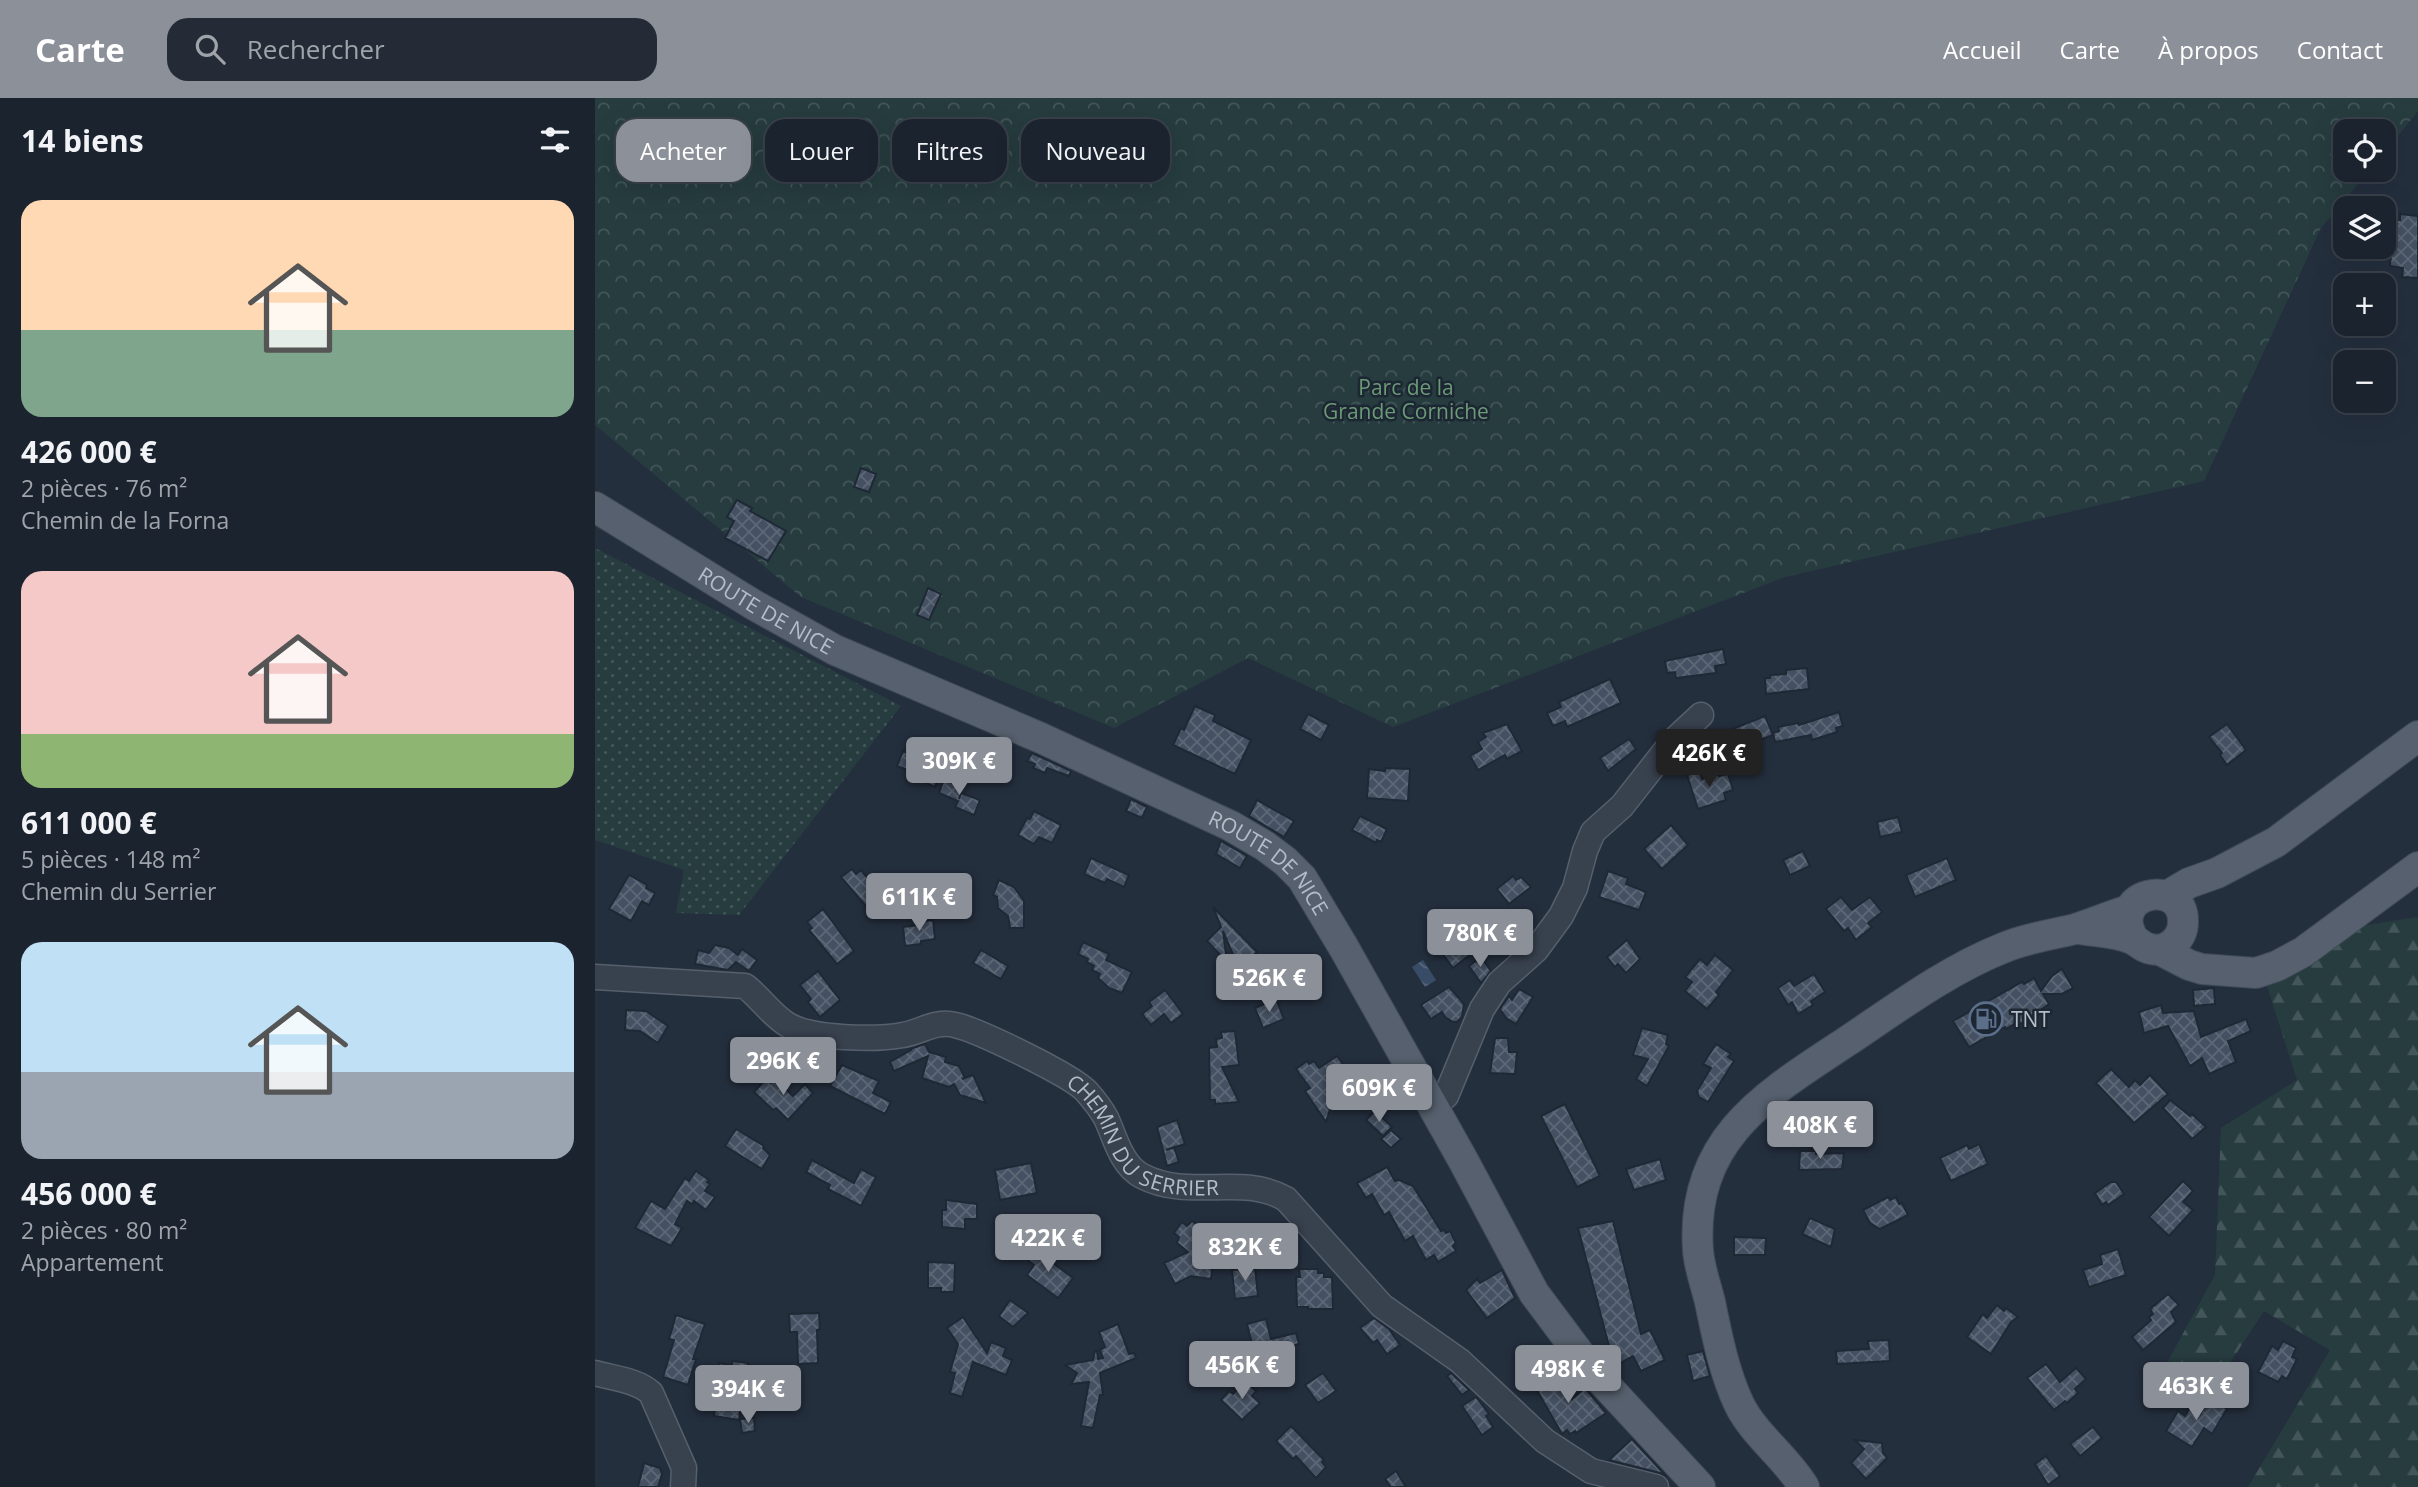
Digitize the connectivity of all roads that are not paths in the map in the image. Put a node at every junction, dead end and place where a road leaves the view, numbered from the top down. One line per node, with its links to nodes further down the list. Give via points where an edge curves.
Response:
1 (595, 507): 9 (main road, ROUTE DE NICE, via 754,606 835,650 1041,738 1265,846 1301,878 1315,898)
2 (1700, 715): 9 (street, via 1622,806 1593,832 1561,916 1536,950 1499,983 1482,1009 1446,1096)
3 (2418, 736): 6 (main road, via 2285,836 2189,883)
4 (2418, 866): 6 (main road, via 2303,952 2256,972 2214,970)
5 (2130, 910): 6 (main road, via 2128,925); 6 (main road, via 2142,897 2159,894); 7 (main road)
6 (2165, 927): 7 (main road)
7 (2076, 928): 12 (main road, via 2005,947 1898,1007 1761,1100 1723,1142 1712,1163 1699,1206 1698,1253 1720,1348 1739,1405)
8 (595, 977): 14 (street, CHEMIN DU SERRIER, via 745,986 786,1024 804,1033 883,1038 953,1024 1000,1044 1085,1090 1139,1175 1170,1187 1249,1186 1286,1199 1382,1306 1460,1361 1545,1441 1591,1471)
9 (1432, 1107): 11 (main road, ROUTE DE NICE, via 1534,1293)
10 (595, 1373): 13 (street, via 651,1393 684,1468)
11 (1684, 1482)
12 (1799, 1482)
13 (683, 1487)
14 (1656, 1487)

